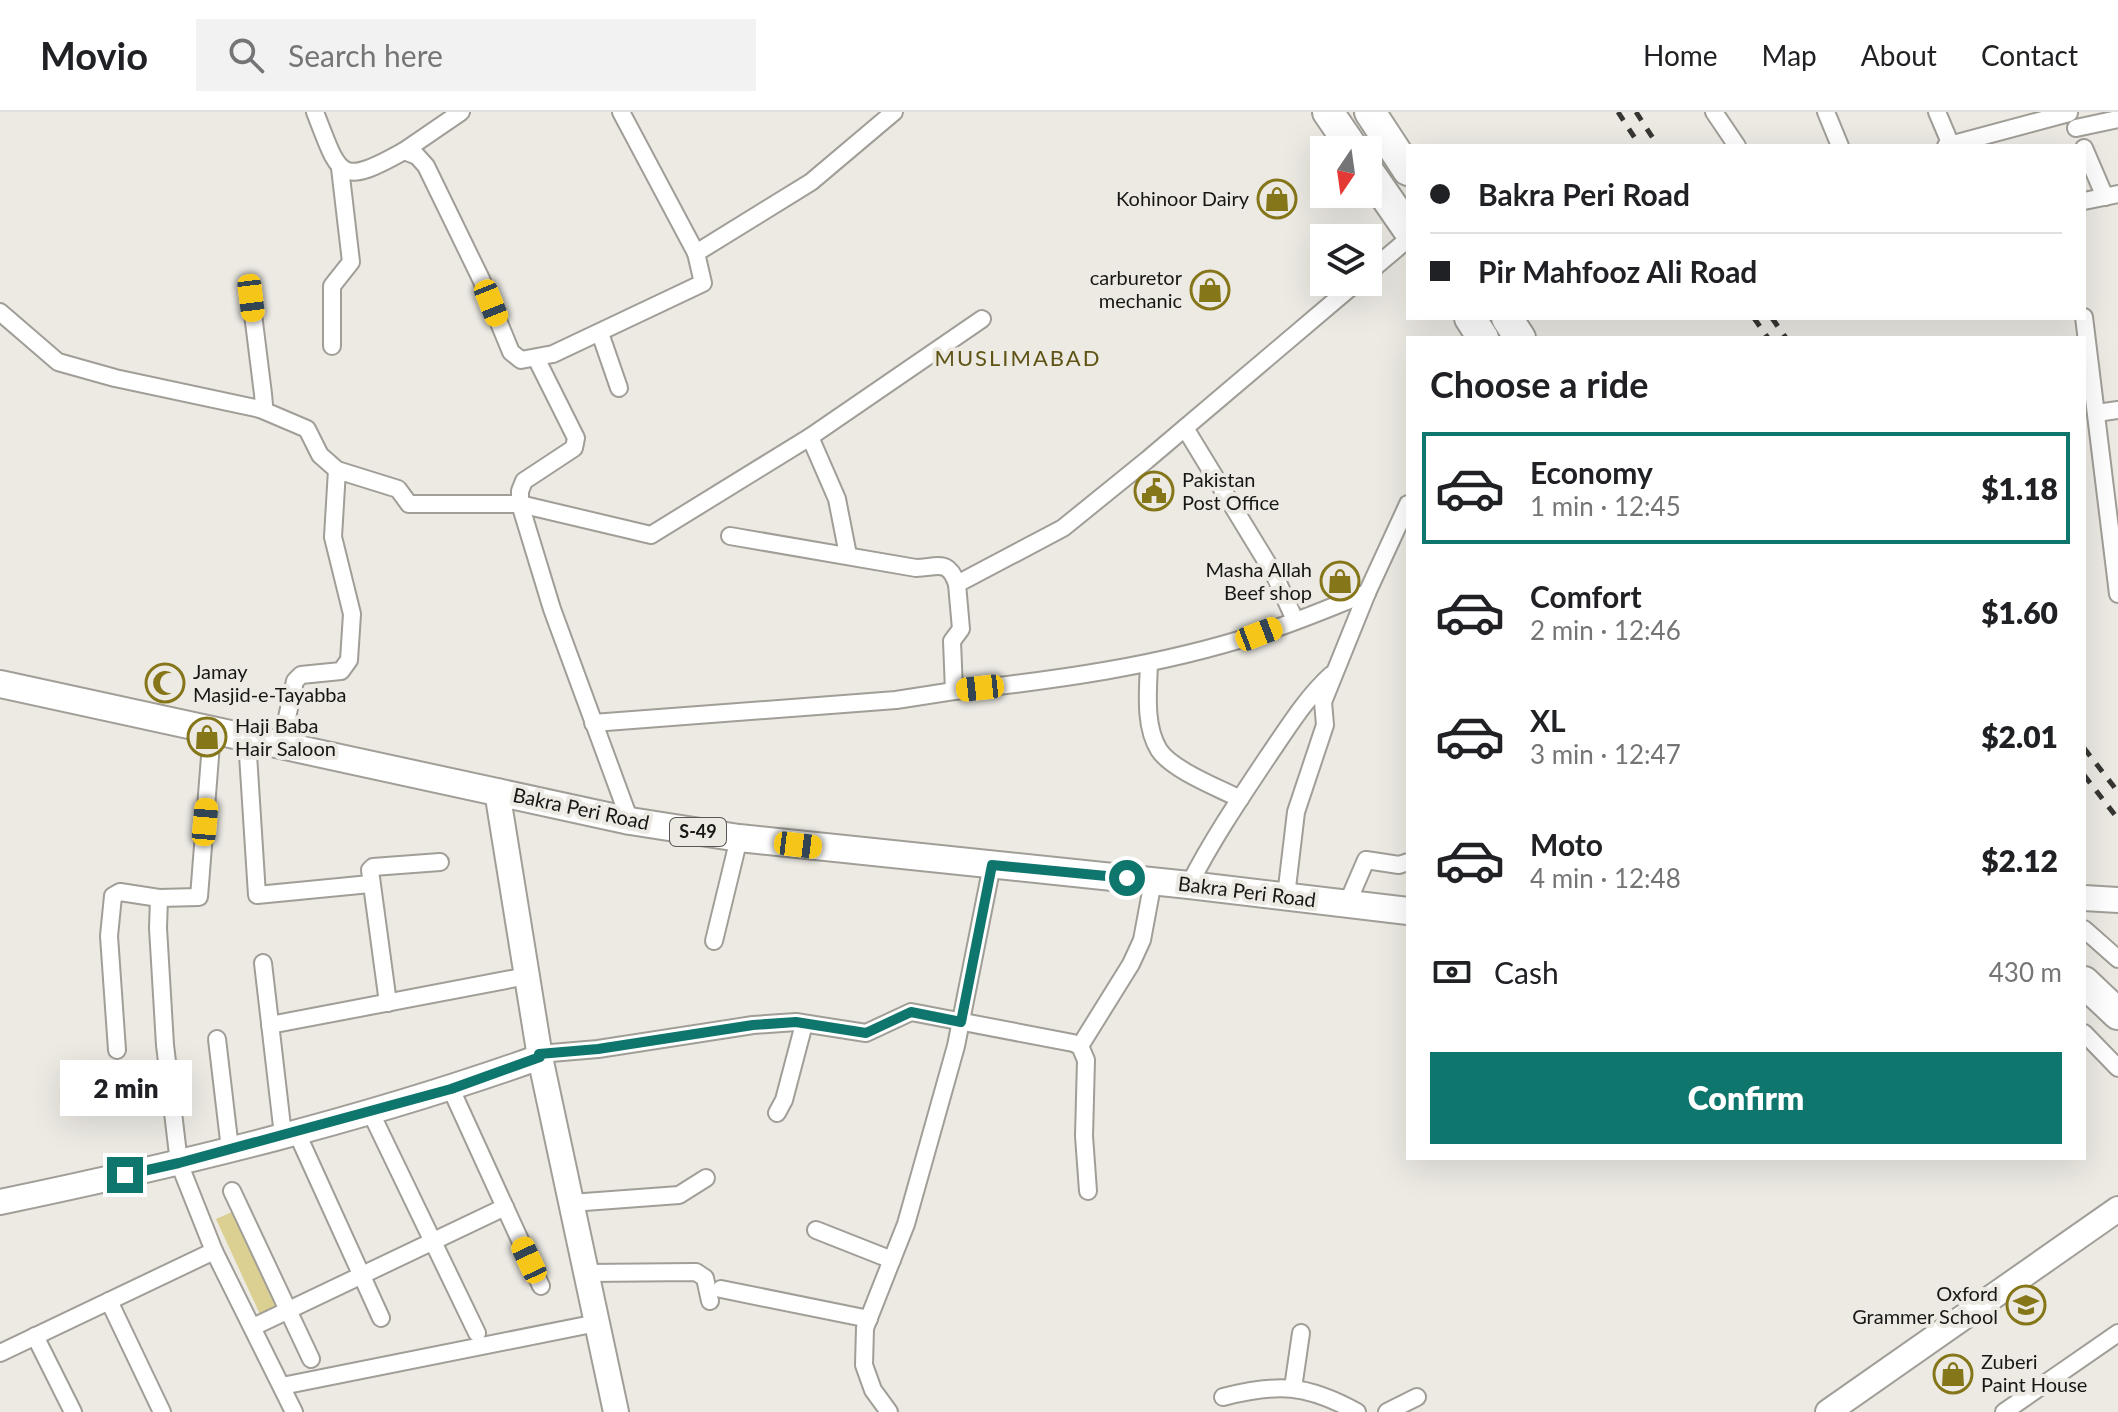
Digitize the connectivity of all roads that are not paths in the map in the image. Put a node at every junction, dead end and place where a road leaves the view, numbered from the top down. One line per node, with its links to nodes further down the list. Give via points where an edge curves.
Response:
1 (315, 112): 21 (street)
2 (461, 112): 19 (street)
3 (621, 112): 27 (street)
4 (894, 112): 27 (street, via 811,182)
5 (1328, 112): 12 (highway)
6 (1370, 112): 20 (highway)
7 (1714, 112): 13 (street)
8 (1826, 112): 14 (street)
9 (1937, 112): 15 (street)
10 (2071, 118): 11 (street); 16 (street); 17 (street)
11 (2118, 119)
12 (1344, 136)
13 (1736, 144)
14 (1839, 144)
15 (1949, 144)
16 (1954, 144)
17 (2083, 144)
18 (2086, 150): 23 (street)
19 (404, 151): 21 (street, via 372,169 355,173); 36 (street, via 426,166 511,352 521,360)
20 (1406, 167)
21 (340, 168): 35 (street, via 351,262 332,286)
22 (1382, 191): 25 (highway)
23 (2112, 196): 24 (street)
24 (2086, 201)
25 (1406, 226)
26 (1406, 241): 28 (street)
27 (696, 253): 34 (street, via 703,283)
28 (1382, 261)
29 (1341, 296): 41 (street)
30 (251, 298): 38 (street, via 264,405)
31 (0, 312): 38 (street, via 58,362)
32 (982, 319): 42 (street)
33 (2084, 320): 40 (street)
34 (600, 333): 36 (street); 37 (street)
35 (332, 346)
36 (536, 358): 44 (street, via 576,438 574,448 524,481)
37 (619, 388)
38 (260, 409): 43 (street, via 307,429 320,455)
39 (2118, 410): 40 (street)
40 (2097, 413): 50 (street)
41 (1185, 428): 48 (street, via 1063,528); 51 (street, via 1274,574)
42 (810, 437): 44 (street, via 651,535); 47 (street, via 837,499)
43 (337, 470): 44 (street, via 398,489 409,504); 59 (street, via 333,537 352,614 349,660 341,671 301,675 295,681)
44 (520, 504): 56 (street)
45 (1406, 508): 49 (street)
46 (730, 536): 47 (street)
47 (848, 555): 48 (street, via 916,568 946,567)
48 (957, 584): 55 (street, via 961,629 952,641)
49 (1367, 593): 51 (street); 53 (street)
50 (2118, 594)
51 (1295, 620): 52 (street)
52 (1149, 664): 55 (street); 61 (street, via 1149,713 1161,753)
53 (1335, 672): 61 (street, via 1315,690); 70 (street, via 1323,702 1325,725 1296,812)
54 (0, 684): 57 (main road, Bakra Peri Road / S-49)
55 (954, 691): 56 (street)
56 (593, 723): 62 (street)
57 (212, 731): 58 (main road, Bakra Peri Road / S-49); 71 (street, via 201,893 195,899)
58 (247, 739): 59 (main road, Bakra Peri Road / S-49); 68 (street, via 257,895)
59 (281, 745): 60 (main road, Bakra Peri Road / S-49)
60 (497, 791): 62 (main road, Bakra Peri Road / S-49); 80 (street)
61 (1240, 799): 69 (street)
62 (630, 821): 63 (main road, Bakra Peri Road / S-49)
63 (739, 838): 66 (main road, Bakra Peri Road / S-49); 77 (street)
64 (440, 862): 68 (street, via 373,867)
65 (1406, 863): 74 (street, via 1366,860)
66 (992, 865): 67 (main road, Bakra Peri Road / S-49); 85 (street)
67 (1153, 881): 69 (main road, Bakra Peri Road / S-49); 91 (street, via 1142,940)
68 (370, 884): 82 (street)
69 (1189, 885): 70 (main road, Bakra Peri Road / S-49)
70 (1286, 896): 74 (main road, Bakra Peri Road / S-49)
71 (159, 898): 92 (street, via 120,892 113,896 109,936); 100 (street, via 165,1045)
72 (2086, 898): 73 (street)
73 (2118, 900)
74 (1347, 904): 75 (main road, Bakra Peri Road / S-49)
75 (1406, 911)
76 (2086, 931): 78 (street)
77 (714, 941)
78 (2118, 959)
79 (263, 963): 87 (street)
80 (527, 976): 82 (street); 93 (street)
81 (2086, 984): 84 (highway)
82 (388, 1003): 87 (street)
83 (2086, 1010): 90 (highway)
84 (2118, 1014)
85 (961, 1022): 86 (street, via 911,1012 866,1033); 91 (street); 112 (street)
86 (804, 1024): 93 (street, via 753,1025); 97 (street)
87 (270, 1025): 98 (street)
88 (2086, 1035): 94 (street)
89 (217, 1039): 99 (street)
90 (2118, 1039)
91 (1080, 1046): 103 (street, via 1086,1060)
92 (117, 1050)
93 (540, 1056): 95 (street); 105 (street)
94 (2118, 1068)
95 (451, 1089): 96 (street); 106 (street)
96 (370, 1111): 98 (street); 110 (street)
97 (777, 1113)
98 (290, 1133): 99 (street); 114 (street)
99 (230, 1149): 100 (street)
100 (179, 1163): 104 (street); 111 (street)
101 (706, 1178): 105 (street, via 679,1195)
102 (232, 1191): 117 (street)
103 (1088, 1191)
104 (0, 1202)
105 (571, 1203): 113 (street)
106 (505, 1207): 110 (street); 115 (street)
107 (2118, 1209): 139 (street)
108 (2118, 1225): 140 (street)
109 (816, 1230): 112 (street)
110 (433, 1242): 114 (street); 122 (street)
111 (214, 1251): 116 (street); 121 (street)
112 (892, 1260): 119 (street)
113 (586, 1273): 119 (street, via 696,1272 716,1295); 120 (street)
114 (361, 1275): 117 (street); 118 (street)
115 (541, 1286)
116 (109, 1301): 125 (street); 133 (street)
117 (287, 1310): 121 (street); 127 (street)
118 (381, 1318)
119 (869, 1319): 136 (street, via 864,1365)
120 (597, 1323): 128 (street); 135 (street)
121 (253, 1327): 128 (street)
122 (477, 1333)
123 (1301, 1333): 129 (street)
124 (2118, 1333): 141 (street)
125 (35, 1336): 126 (street); 132 (street)
126 (0, 1353)
127 (311, 1359)
128 (282, 1386): 134 (street)
129 (1293, 1388): 130 (street, via 1260,1387); 137 (street, via 1332,1398)
130 (1223, 1397)
131 (1417, 1397): 138 (street)
132 (73, 1412)
133 (162, 1412)
134 (294, 1412)
135 (616, 1412)
136 (889, 1412)
137 (1357, 1412)
138 (1387, 1412)
139 (1828, 1412)
140 (1855, 1412)
141 (2004, 1412)

